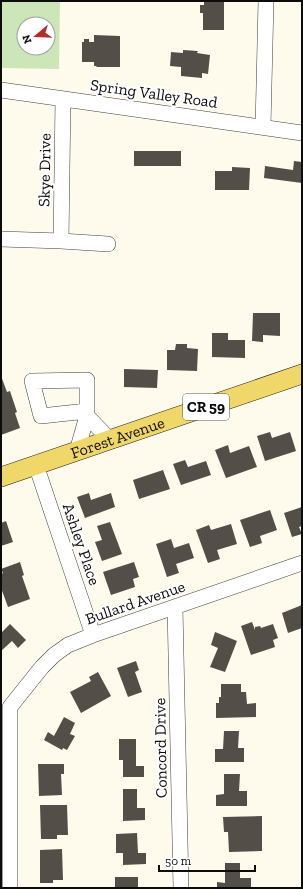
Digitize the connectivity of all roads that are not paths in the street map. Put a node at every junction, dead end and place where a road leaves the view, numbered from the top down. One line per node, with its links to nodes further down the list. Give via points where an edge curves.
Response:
1 (266, 1): 4 (street)
2 (1, 90): 3 (street, Spring Valley Road)
3 (64, 99): 4 (street, Spring Valley Road); 7 (street, Skye Drive)
4 (263, 127): 5 (street, Spring Valley Road)
5 (302, 133)
6 (1, 239): 7 (street)
7 (61, 241): 8 (street)
8 (108, 244)
9 (302, 374): 10 (main road, Forest Avenue / CR 59)
10 (110, 440): 11 (main road, Forest Avenue / CR 59); 11 (street, via 87,414)
11 (78, 451): 12 (main road, Forest Avenue / CR 59)
12 (36, 465): 13 (main road, Forest Avenue / CR 59); 16 (street, Ashley Place)
13 (1, 477)
14 (302, 563): 15 (street, Bullard Avenue)
15 (175, 607): 16 (street, Bullard Avenue); 19 (street, Concord Drive)
16 (93, 635): 17 (street, Bullard Avenue, via 54,654)
17 (7, 700): 18 (street, via 10,707)
18 (10, 888)
19 (181, 888)

